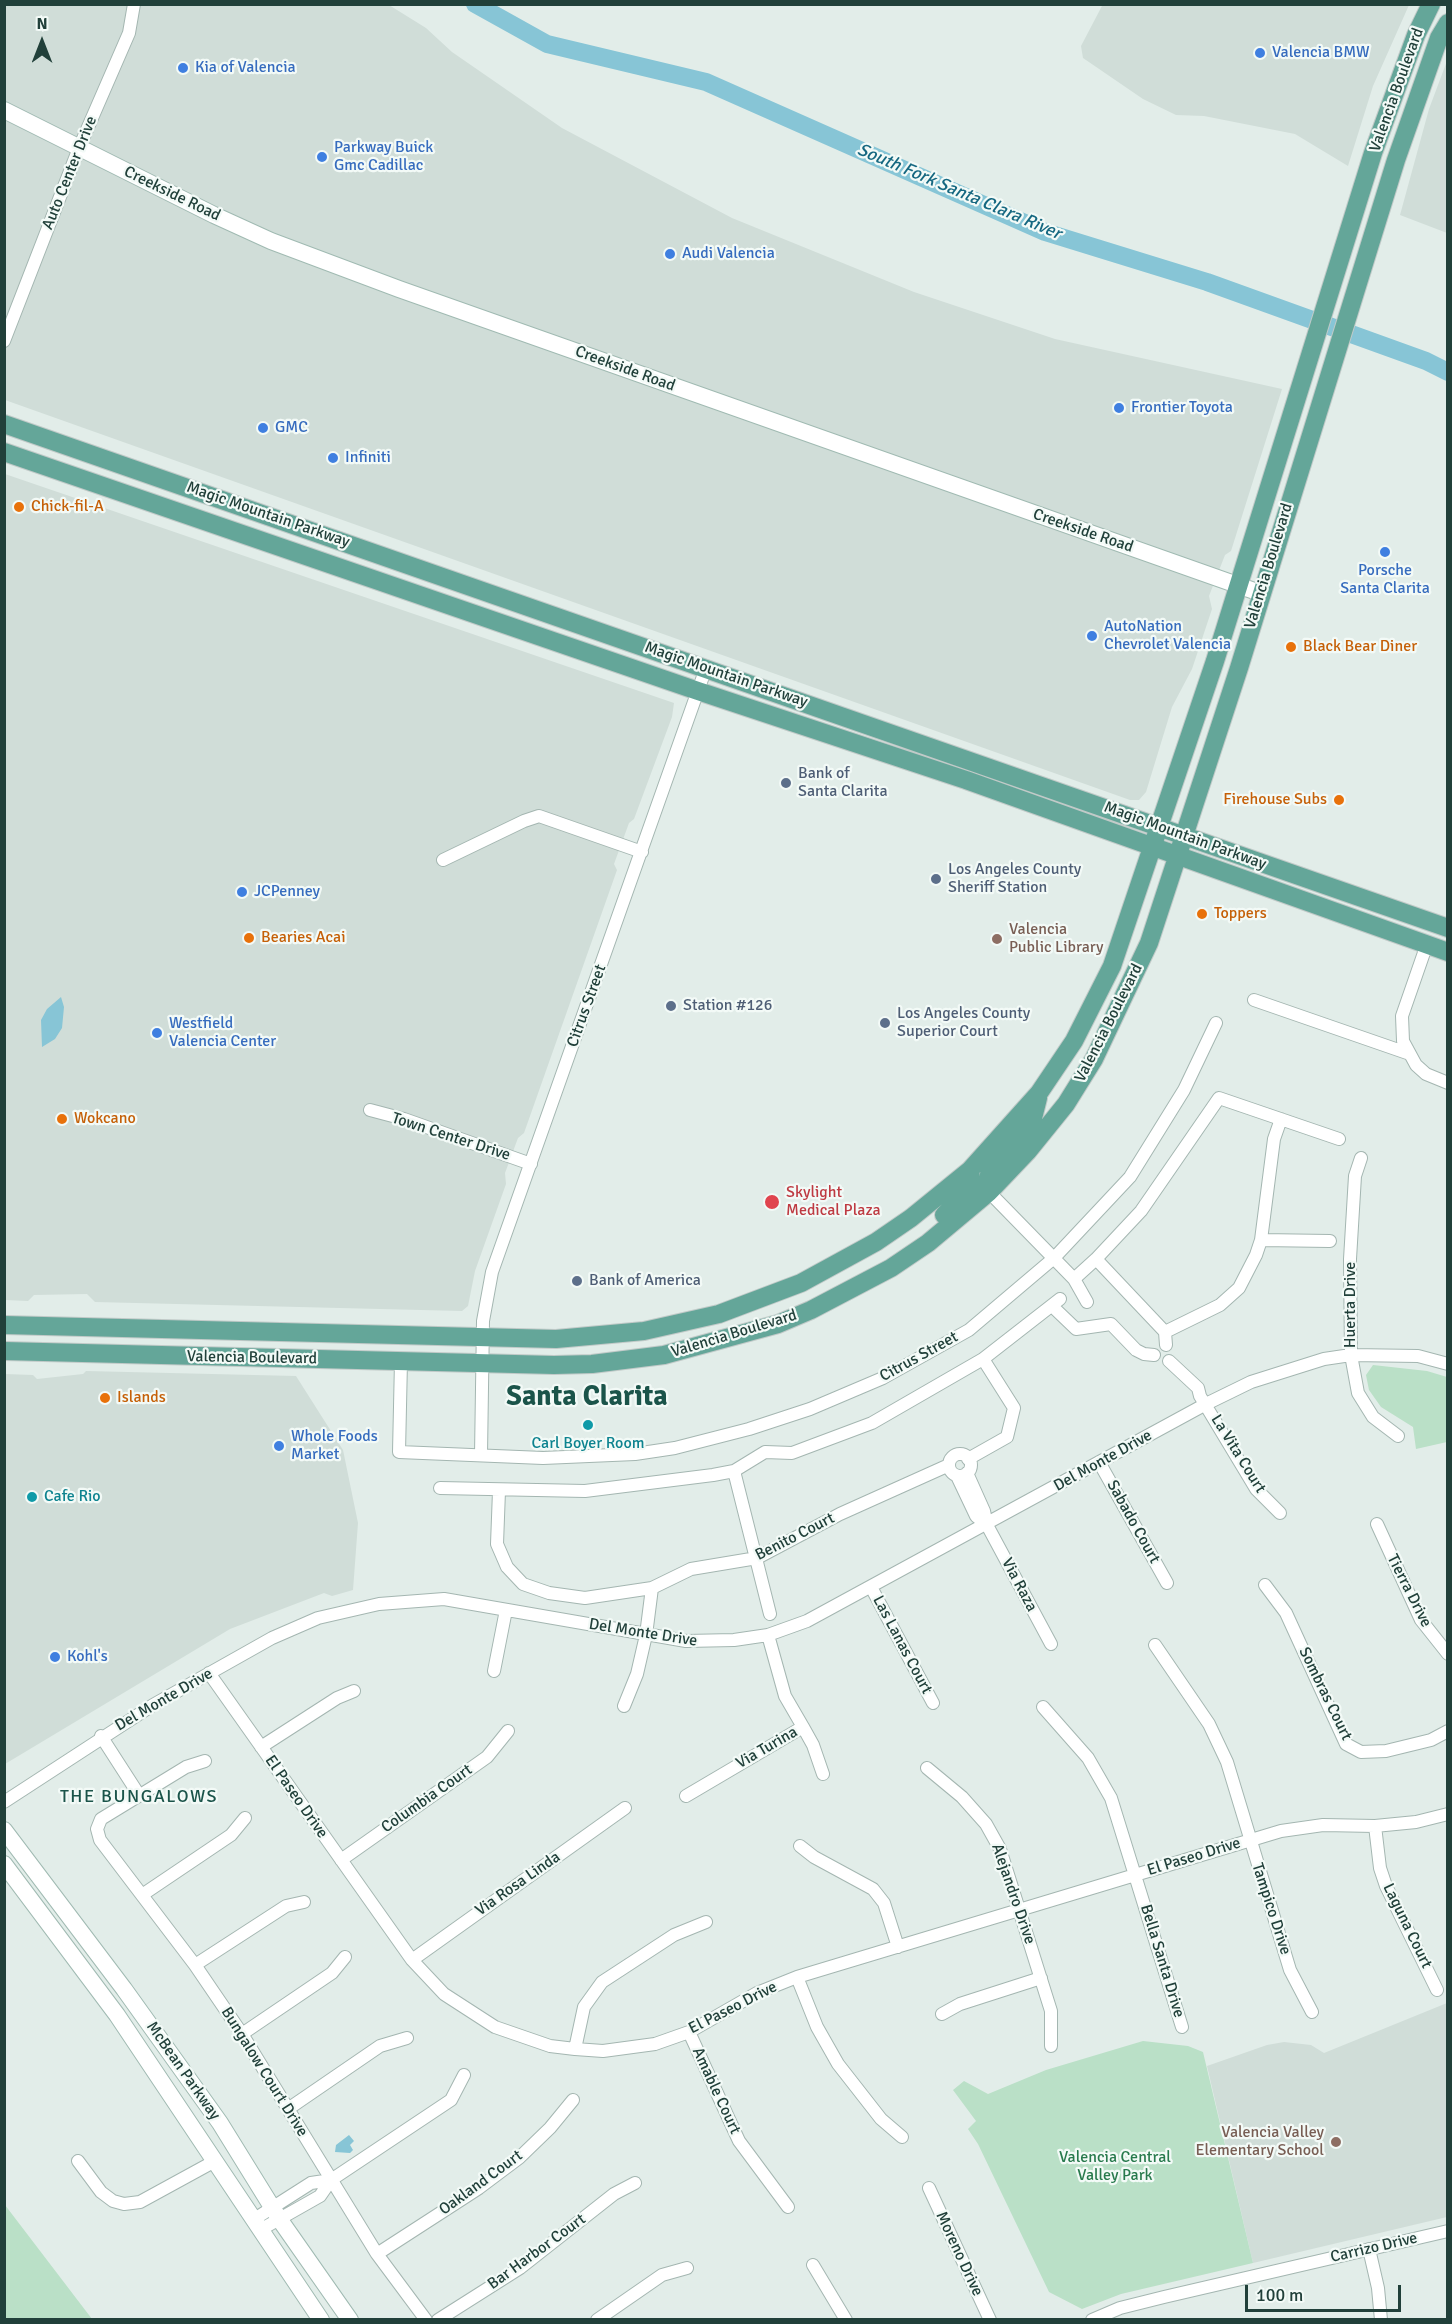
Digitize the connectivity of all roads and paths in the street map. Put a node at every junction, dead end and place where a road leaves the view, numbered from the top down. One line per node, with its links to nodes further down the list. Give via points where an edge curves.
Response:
1 (134, 4): 5 (street, Auto Center Drive, via 129,33)
2 (1431, 4): 11 (main road, Valencia Boulevard, via 1385,118)
3 (1448, 23): 12 (main road, Valencia Boulevard, via 1409,119)
4 (4, 110): 5 (street, Creekside Road)
5 (79, 148): 6 (street, Auto Center Drive); 11 (street, Creekside Road, via 282,245)
6 (4, 341)
7 (4, 424): 10 (main road, Magic Mountain Parkway)
8 (4, 452): 9 (main road, Magic Mountain Parkway)
9 (216, 523): 10 (main road, via 259,525 324,545); 14 (main road, Magic Mountain Parkway)
10 (334, 537): 13 (main road, Magic Mountain Parkway)
11 (1237, 585): 12 (street, Creekside Road); 15 (main road, Valencia Boulevard)
12 (1260, 592): 16 (main road, Valencia Boulevard)
13 (706, 668): 14 (street, Citrus Street); 15 (main road, Magic Mountain Parkway)
14 (698, 691): 17 (main road, Magic Mountain Parkway); 18 (street, Citrus Street)
15 (1160, 826): 16 (main road, Magic Mountain Parkway); 17 (main road, Valencia Boulevard)
16 (1183, 837): 19 (main road, Valencia Boulevard); 21 (main road, Magic Mountain Parkway)
17 (1154, 846): 19 (main road, Magic Mountain Parkway); 28 (main road, Valencia Boulevard, via 1125,934 1096,1002)
18 (642, 852): 20 (street, via 539,816); 33 (street, Citrus Street)
19 (1177, 856): 22 (main road, Magic Mountain Parkway); 35 (main road, Valencia Boulevard, via 1149,943 1094,1059 1066,1104)
20 (443, 860)
21 (1448, 928)
22 (1427, 944): 23 (main road, Magic Mountain Parkway); 26 (street, via 1402,1016)
23 (1448, 952)
24 (1254, 1000): 26 (street)
25 (1216, 1023): 39 (street, Citrus Street, via 1184,1090 1130,1177)
26 (1407, 1053): 27 (street, via 1426,1074)
27 (1448, 1083)
28 (1039, 1094): 34 (main road, Valencia Boulevard); 35 (main road, via 1032,1122 989,1174)
29 (370, 1110): 33 (street, Town Center Drive)
30 (1281, 1119): 31 (street); 37 (street, via 1274,1139); 40 (street, via 1219,1098 1141,1211)
31 (1338, 1139)
32 (1361, 1158): 49 (street, Huerta Drive, via 1354,1176)
33 (531, 1164): 45 (street, Citrus Street, via 486,1293)
34 (970, 1170): 36 (main road, via 969,1190 940,1218); 43 (main road, Valencia Boulevard, via 876,1242 801,1283)
35 (989, 1192): 36 (main road, Valencia Boulevard); 39 (street)
36 (934, 1238): 52 (main road, Valencia Boulevard, via 858,1287 778,1324 693,1349)
37 (1261, 1240): 38 (street); 46 (street, via 1239,1288 1220,1305)
38 (1330, 1241)
39 (1054, 1258): 41 (street); 58 (street, Citrus Street, via 969,1330 883,1378 801,1413 675,1448 635,1454 543,1458)
40 (1096, 1259): 41 (street); 46 (street)
41 (1074, 1279): 42 (street)
42 (1087, 1302)
43 (719, 1314): 45 (main road, Valencia Boulevard, via 603,1337); 52 (main road, via 716,1332 645,1348)
44 (4, 1325): 45 (main road, Valencia Boulevard)
45 (483, 1338): 54 (street, Citrus Street)
46 (1165, 1339): 48 (street); 53 (street, via 1172,1354)
47 (4, 1351): 51 (main road, Valencia Boulevard)
48 (1155, 1354): 50 (street, via 1136,1350 1111,1324 1076,1329 1056,1302); 53 (street, La Vita Court, via 1160,1362)
49 (1351, 1355): 55 (street, Del Monte Drive, via 1418,1356); 56 (street, Del Monte Drive, via 1292,1367); 57 (street, Huerta Drive, via 1358,1393 1373,1417)
50 (983, 1359): 59 (street, via 1014,1408 1007,1437); 62 (street, via 872,1423 792,1454 765,1452)
51 (401, 1361): 54 (main road, Valencia Boulevard); 58 (street, Citrus Street, via 399,1452)
52 (624, 1361): 54 (main road, Valencia Boulevard, via 563,1365)
53 (1168, 1361): 56 (street, La Vita Court)
54 (482, 1363): 58 (street, Citrus Street)
55 (1448, 1364)
56 (1206, 1404): 60 (street, Del Monte Drive); 66 (street, La Vita Court, via 1256,1489)
57 (1398, 1436)
58 (481, 1455)
59 (968, 1459): 61 (street, via 956,1456); 63 (street, via 970,1466)
60 (1099, 1462): 68 (street, Del Monte Drive); 70 (street, Sabado Court)
61 (949, 1465): 63 (street, via 952,1473); 69 (street, Benito Court, via 840,1514)
62 (734, 1471): 65 (street, via 585,1491); 69 (street)
63 (962, 1474): 68 (street, Via Raza, via 984,1511)
64 (440, 1488): 65 (street)
65 (499, 1491): 73 (street, Benito Court, via 497,1544 507,1567 523,1584 549,1593 585,1598)
66 (1280, 1513)
67 (1377, 1524): 80 (street, Tierra Drive, via 1421,1620)
68 (987, 1525): 72 (street, Del Monte Drive); 78 (street, Via Raza)
69 (757, 1558): 73 (street, Benito Court, via 691,1569); 75 (street)
70 (1167, 1583)
71 (1265, 1585): 89 (street, Sombras Court, via 1286,1613 1346,1744 1361,1752 1386,1751 1431,1740)
72 (871, 1587): 77 (street, Del Monte Drive, via 807,1621); 84 (street, Las Lanas Court)
73 (652, 1588): 76 (street)
74 (506, 1610): 76 (street, Del Monte Drive); 81 (street); 82 (street, Del Monte Drive, via 444,1599 353,1609 318,1618 272,1638)
75 (770, 1614)
76 (646, 1635): 77 (street, Del Monte Drive, via 712,1642); 85 (street)
77 (768, 1635): 87 (street, via 785,1696)
78 (1051, 1644)
79 (1155, 1645): 103 (street, Tampico Drive, via 1209,1724 1227,1762)
80 (1448, 1654)
81 (494, 1671)
82 (209, 1673): 90 (street, Del Monte Drive); 91 (street, El Paseo Drive)
83 (354, 1691): 91 (street, via 336,1698)
84 (933, 1703)
85 (624, 1706)
86 (1043, 1707): 107 (street, Bella Santa Drive, via 1088,1758 1111,1798)
87 (803, 1727): 94 (street, Via Turina); 96 (street, Via Turina)
88 (508, 1731): 105 (street, Columbia Court, via 487,1757)
89 (1448, 1731)
90 (101, 1736): 95 (street); 97 (street, Del Monte Drive)
91 (261, 1747): 105 (street, El Paseo Drive)
92 (205, 1761): 95 (street, via 186,1767)
93 (927, 1768): 110 (street, Alejandro Drive, via 962,1797 986,1824 1000,1849)
94 (823, 1774)
95 (139, 1795): 108 (street, Bungalow Court Drive, via 100,1819 97,1829 100,1840)
96 (686, 1796)
97 (4, 1802)
98 (625, 1808): 114 (street, Via Rosa Linda)
99 (1448, 1814): 101 (street, El Paseo Drive)
100 (244, 1818): 108 (street, via 231,1835)
101 (1375, 1826): 103 (street, El Paseo Drive, via 1298,1828); 118 (street, Laguna Court, via 1386,1886)
102 (4, 1830): 137 (street, McBean Parkway, via 220,2123)
103 (1249, 1840): 107 (street, El Paseo Drive); 119 (street, Tampico Drive, via 1290,1970)
104 (800, 1846): 112 (street, via 873,1889 884,1903)
105 (341, 1860): 114 (street, El Paseo Drive)
106 (4, 1864): 132 (street, McBean Parkway, via 117,2015)
107 (1135, 1876): 110 (street, El Paseo Drive); 121 (street, Bella Santa Drive)
108 (142, 1895): 115 (street, Bungalow Court Drive)
109 (304, 1902): 115 (street, via 286,1906)
110 (1020, 1910): 112 (street, El Paseo Drive); 117 (street, Alejandro Drive)
111 (706, 1922): 126 (street, via 674,1935 602,1982 584,2007)
112 (898, 1947): 116 (street, El Paseo Drive)
113 (345, 1957): 123 (street, via 332,1973)
114 (411, 1960): 126 (street, El Paseo Drive, via 444,1994 495,2027 550,2046)
115 (195, 1965): 123 (street, Bungalow Court Drive)
116 (797, 1977): 122 (street, El Paseo Drive, via 757,1993); 130 (street, via 817,2027 838,2064 881,2119)
117 (1041, 1978): 120 (street, via 960,2004); 125 (street, Alejandro Drive, via 1051,2011)
118 (1437, 1990)
119 (1312, 2012)
120 (942, 2014)
121 (1182, 2027)
122 (689, 2032): 126 (street, El Paseo Drive, via 631,2048); 136 (street, Amable Court, via 739,2141)
123 (242, 2034): 129 (street, Bungalow Court Drive)
124 (407, 2038): 129 (street, via 380,2046)
125 (1051, 2046)
126 (575, 2049)
127 (464, 2075): 133 (street, via 451,2100)
128 (573, 2100): 141 (street, Oakland Court, via 519,2158)
129 (288, 2109): 133 (street, Bungalow Court Drive)
130 (902, 2138)
131 (78, 2162): 132 (street, via 101,2192 124,2204 140,2202)
132 (215, 2162): 138 (street, McBean Parkway)
133 (331, 2180): 137 (street, via 320,2196); 141 (street, Bungalow Court Drive)
134 (635, 2183): 147 (street, Bar Harbor Court, via 614,2194 520,2268)
135 (929, 2188): 150 (street, Moreno Drive)
136 (788, 2207)
137 (275, 2213): 138 (street); 145 (street, McBean Parkway)
138 (256, 2225): 144 (street, McBean Parkway)
139 (1448, 2231): 140 (street, Carrizo Drive)
140 (1369, 2249): 151 (street, Carrizo Drive, via 1120,2308); 152 (street)
141 (377, 2254): 146 (street, Bungalow Court Drive)
142 (813, 2265): 149 (street)
143 (687, 2268): 148 (street, via 662,2275)
144 (321, 2319)
145 (350, 2319)
146 (426, 2319)
147 (438, 2319)
148 (597, 2319)
149 (846, 2319)
150 (990, 2319)
151 (1092, 2319)
152 (1381, 2319)

